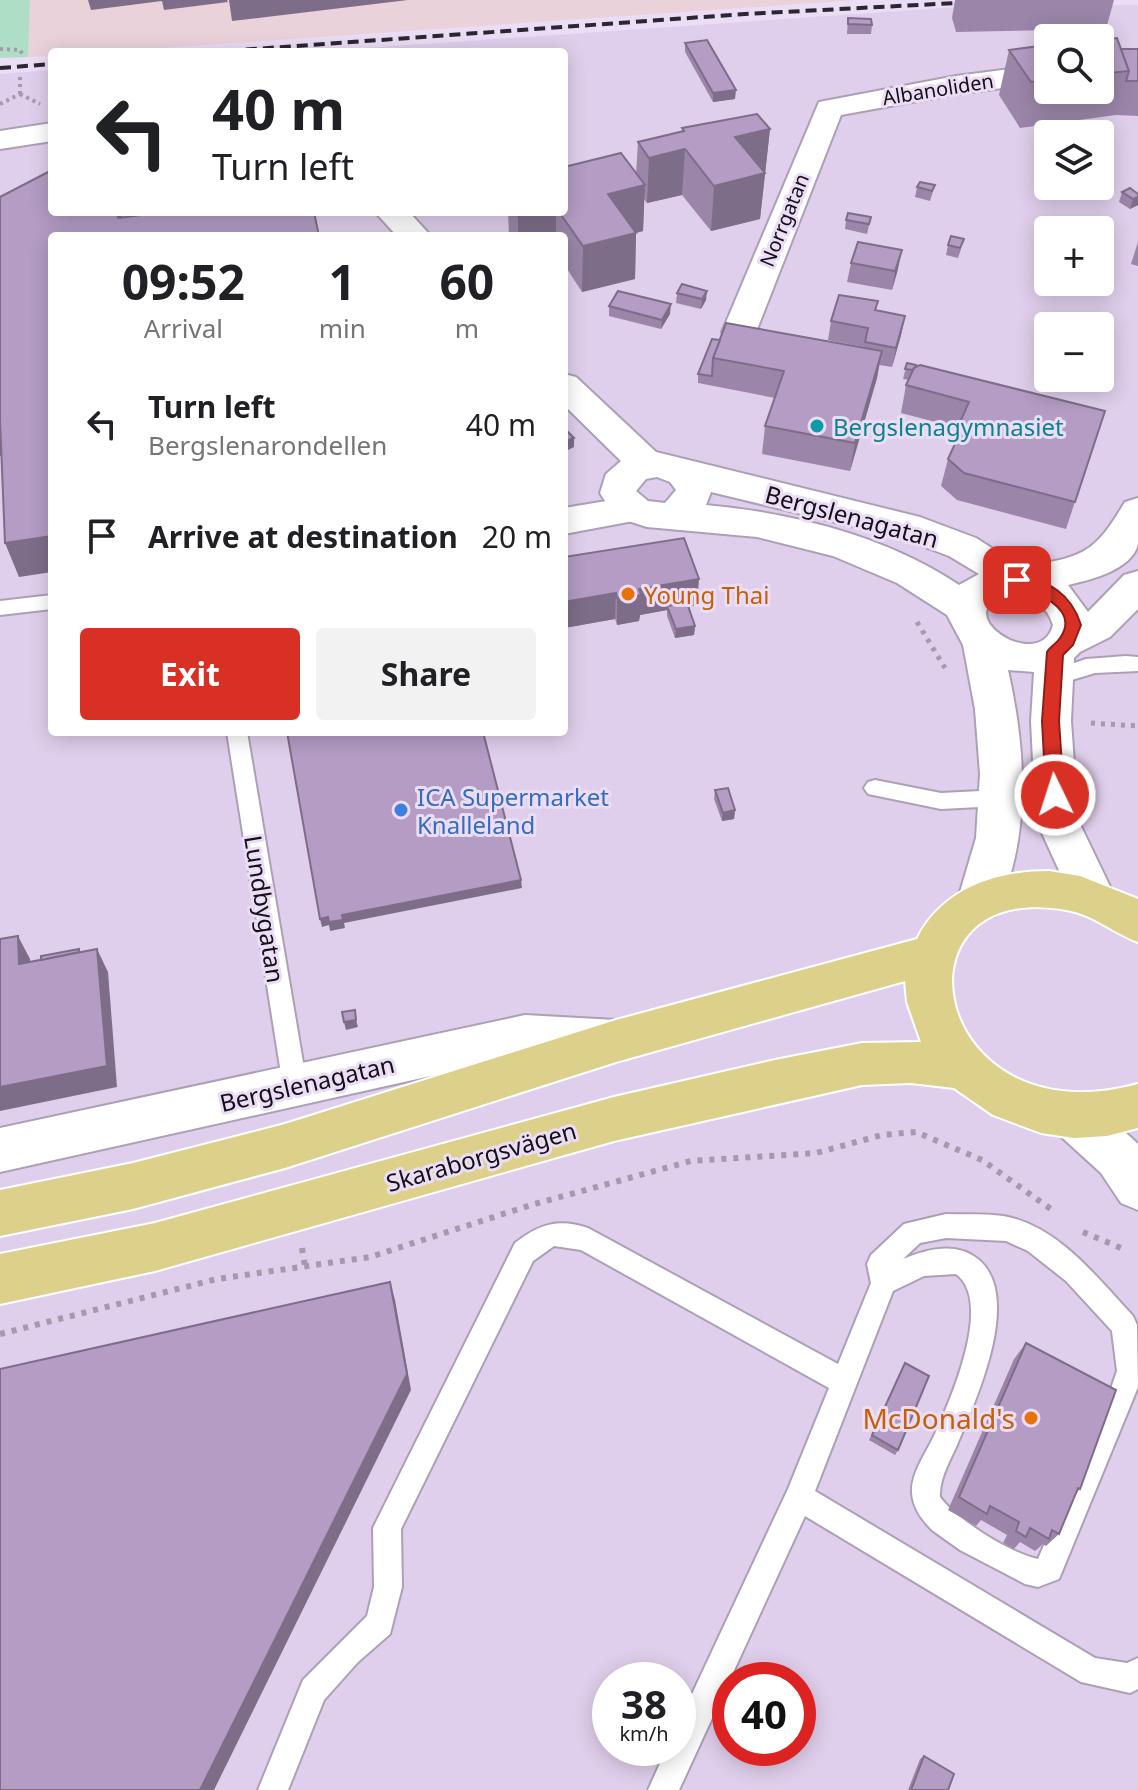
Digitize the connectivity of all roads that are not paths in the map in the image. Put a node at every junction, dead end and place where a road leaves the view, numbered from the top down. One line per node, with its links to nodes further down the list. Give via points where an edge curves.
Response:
1 (1034, 75): 2 (street, Albanoliden)
2 (829, 108): 7 (street, Norrgatan)
3 (48, 133): 4 (street)
4 (0, 140)
5 (395, 216): 6 (street)
6 (411, 232)
7 (739, 332)
8 (568, 389): 9 (street)
9 (647, 465): 10 (street); 12 (street, via 625,475 618,493)
10 (683, 473): 12 (street, via 694,489 693,498 678,512); 14 (street, Bergslenagatan, via 907,526 993,562)
11 (1138, 511): 14 (street, via 1118,546 1099,559)
12 (649, 513): 13 (street, Bergslenagatan); 18 (street, Bergslenagatan, via 792,533 849,549 904,570)
13 (568, 521)
14 (1017, 581): 18 (street, via 973,593); 19 (street, via 1045,588 1068,609 1073,625)
15 (1138, 585): 19 (street)
16 (48, 602): 17 (lane)
17 (0, 608)
18 (974, 626): 19 (street, via 1005,655); 23 (street, via 998,716)
19 (1059, 657): 20 (lane, via 1090,664); 24 (street, via 1051,721 1057,820)
20 (1138, 664)
21 (238, 736): 30 (lane, Lundbygatan)
22 (875, 788): 23 (lane, via 941,801)
23 (1000, 798): 25 (street, via 1001,826 992,871)
24 (1094, 899): 25 (main road, via 1035,889); 26 (main road)
25 (979, 902): 27 (main road, via 946,929)
26 (1138, 923)
27 (933, 954): 28 (main road); 29 (main road, via 927,982 931,1012)
28 (616, 1041): 30 (street, Bergslenagatan, via 525,1035); 35 (main road, via 285,1146 133,1186)
29 (966, 1068): 32 (main road, via 1023,1106); 36 (main road, Skaraborgsvägen, via 862,1064 775,1081 614,1119 155,1247)
30 (295, 1086): 33 (street, Bergslenagatan)
31 (1138, 1106): 32 (main road, via 1107,1116)
32 (1073, 1117): 34 (street, via 1102,1138)
33 (0, 1150)
34 (1138, 1187)
35 (0, 1213)
36 (0, 1279)
37 (884, 1283): 37 (lane, via 904,1269 931,1261 957,1261 975,1272 985,1297 981,1334 966,1389 927,1480 927,1501 939,1519 1025,1570 1049,1569 1130,1371 1124,1325 1075,1272 1008,1229 946,1226 913,1232 880,1264); 38 (lane)
38 (844, 1382): 39 (lane); 41 (lane, via 588,1240 567,1232 542,1237 524,1252 387,1528 388,1587 380,1624 313,1690)
39 (799, 1497): 40 (lane, via 1091,1672); 42 (lane)
40 (1134, 1676)
41 (273, 1790)
42 (663, 1790)

